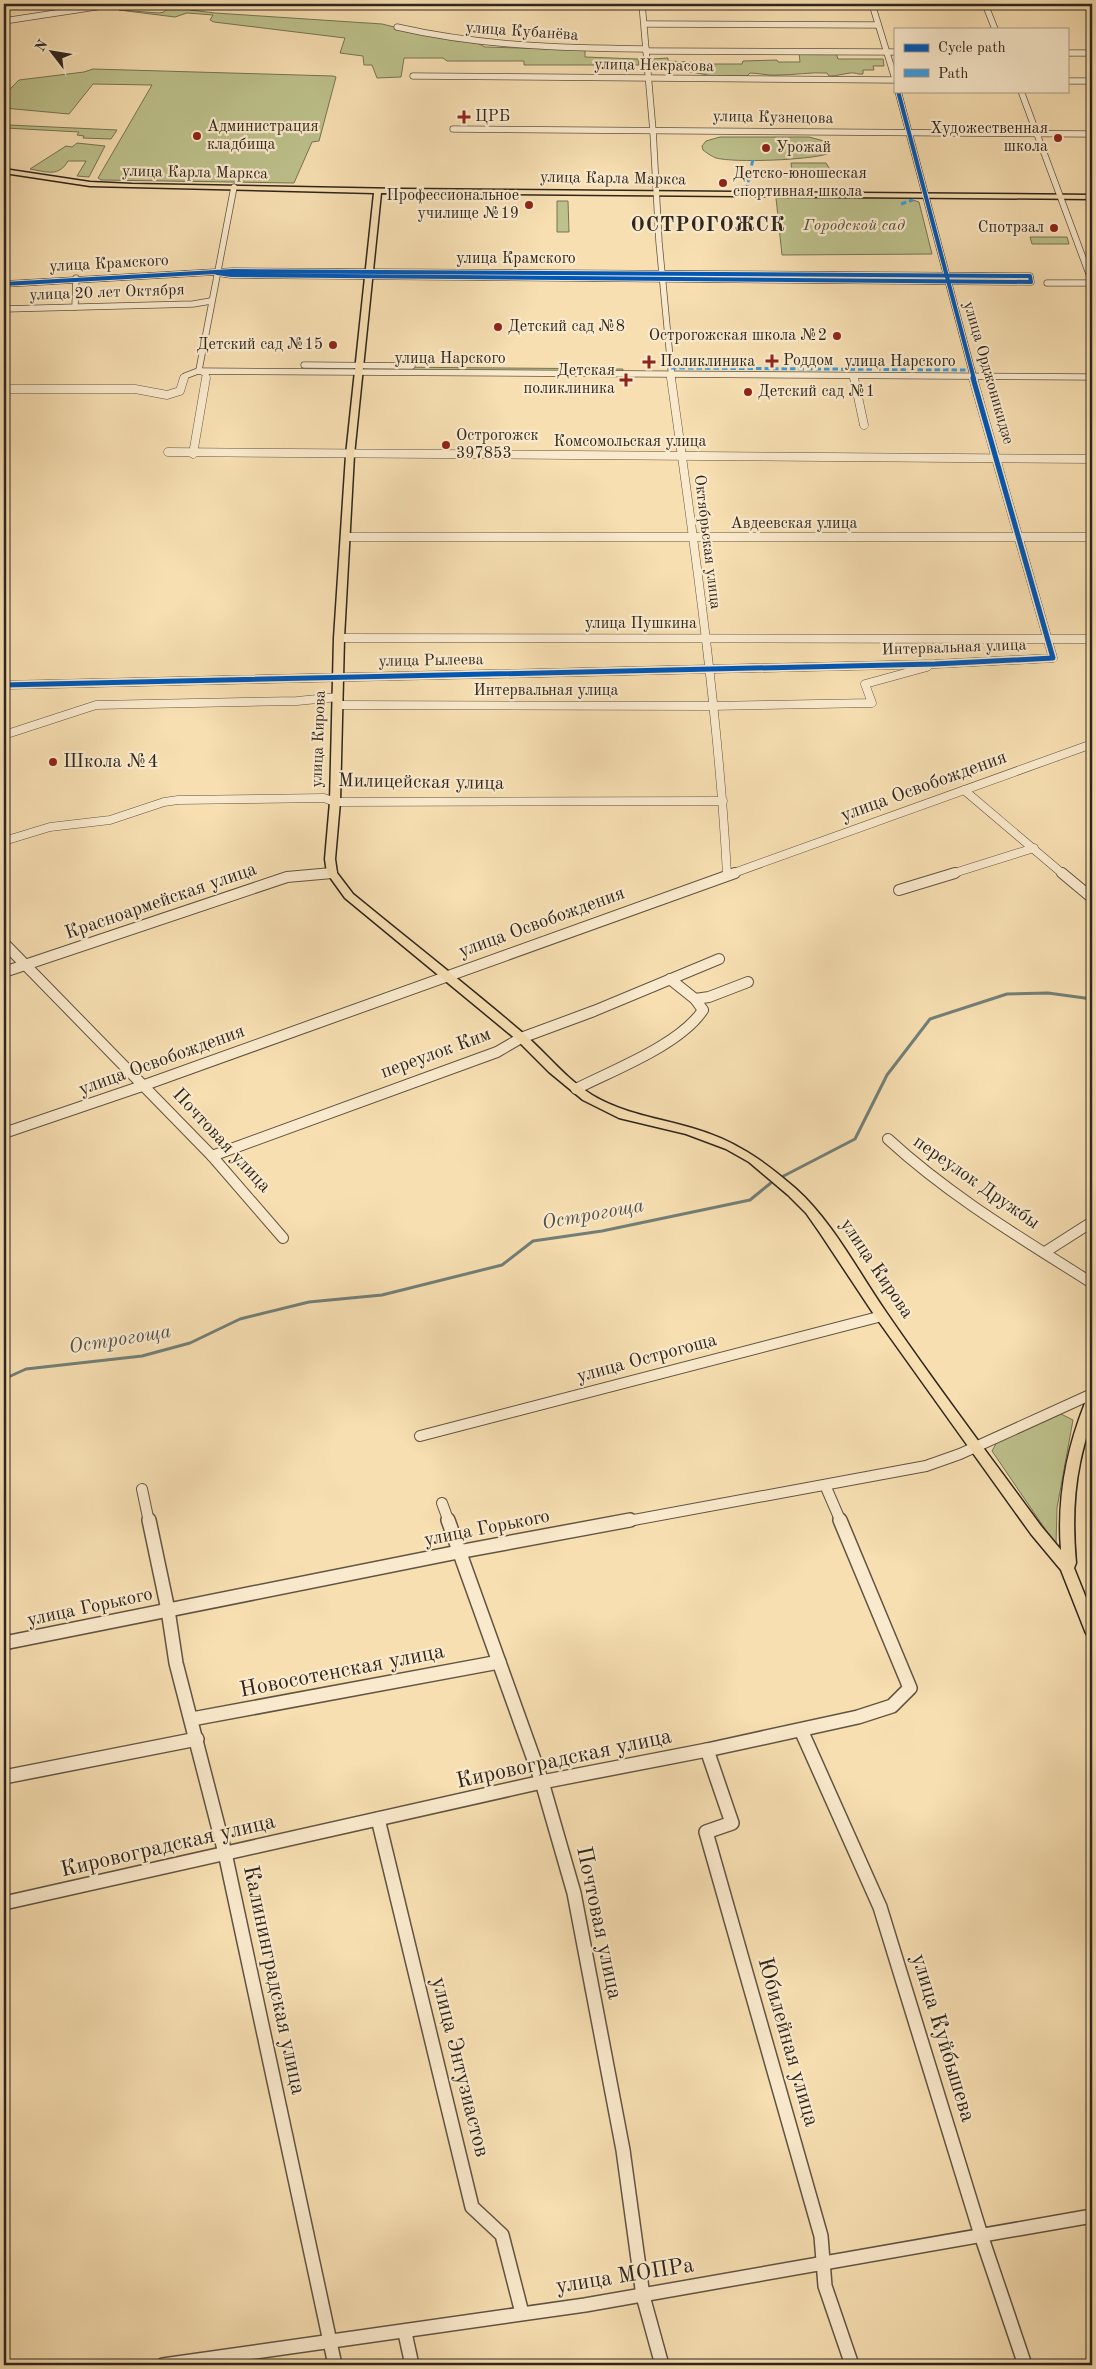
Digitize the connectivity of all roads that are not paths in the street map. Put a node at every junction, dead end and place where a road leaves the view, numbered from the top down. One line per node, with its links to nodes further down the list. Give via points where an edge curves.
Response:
1 (115, 4): 5 (street)
2 (642, 4): 6 (street, Октябрьская улица)
3 (872, 4): 7 (street)
4 (985, 4): 9 (street)
5 (4, 21)
6 (645, 24): 7 (street); 10 (street, Октябрьская улица)
7 (878, 26): 11 (street)
8 (397, 27): 10 (street, улица Кубанёва, via 437,37 511,47)
9 (995, 28)
10 (646, 50): 11 (street, улица Кубанёва); 17 (street, Октябрьская улица)
11 (885, 52): 12 (street, улица Кубанёва); 16 (street)
12 (894, 52)
13 (1068, 53): 14 (street)
14 (1091, 53)
15 (414, 76): 17 (street, улица Некрасова)
16 (894, 77)
17 (647, 78): 18 (street, улица Некрасова); 24 (street, Октябрьская улица)
18 (894, 80)
19 (1068, 81): 20 (street)
20 (1092, 82)
21 (898, 92): 25 (street, улица Орджоникидзе)
22 (1021, 92): 26 (street)
23 (453, 129): 24 (street, улица Кузнецова)
24 (653, 131): 25 (street, улица Кузнецова); 31 (street, Октябрьская улица)
25 (910, 134): 26 (street, улица Кузнецова); 33 (street, улица Орджоникидзе)
26 (1036, 134): 27 (street, улица Кузнецова); 34 (street)
27 (1092, 134)
28 (4, 170): 29 (main road, улица Карла Маркса, via 90,184)
29 (234, 187): 30 (main road, улица Карла Маркса); 36 (street)
30 (382, 190): 31 (main road, улица Карла Маркса); 37 (main road, улица Кирова)
31 (656, 191): 33 (main road, улица Карла Маркса); 38 (street, Октябрьская улица)
32 (1092, 192): 34 (main road, улица Карла Маркса)
33 (925, 193): 34 (main road, улица Карла Маркса); 40 (street, улица Орджоникидзе)
34 (1059, 194): 35 (main road, улица Карла Маркса); 42 (street)
35 (1092, 197)
36 (216, 273): 37 (street, улица Крамского); 39 (street, улица Крамского); 44 (street)
37 (369, 275): 38 (street, улица Крамского); 48 (main road, улица Кирова)
38 (662, 276): 40 (street, улица Крамского); 49 (street, Октябрьская улица)
39 (76, 278): 43 (street, улица Крамского); 45 (street)
40 (947, 279): 40 (street, улица Крамского, via 1031,282 1030,276); 51 (street, улица Орджоникидзе)
41 (1046, 280): 42 (street)
42 (1092, 281)
43 (4, 284)
44 (211, 301): 45 (street, улица 20 лет Октября); 47 (street)
45 (75, 307): 46 (street, улица 20 лет Октября)
46 (4, 309)
47 (199, 368): 48 (street, улица Нарского); 54 (street, via 188,373 180,391 168,395 135,389); 57 (street, via 206,374)
48 (360, 369): 49 (street, улица Нарского); 58 (main road, улица Кирова)
49 (671, 371): 52 (street, улица Нарского); 59 (street, Октябрьская улица)
50 (1092, 371): 51 (street, улица Нарского)
51 (972, 373): 52 (street, улица Нарского); 53 (street, улица Нарского); 60 (street, улица Орджоникидзе)
52 (854, 376): 55 (street)
53 (1092, 377)
54 (4, 389)
55 (864, 425)
56 (168, 452): 57 (street, Комсомольская улица)
57 (193, 454): 58 (street, Комсомольская улица)
58 (350, 455): 59 (street, Комсомольская улица); 62 (main road, улица Кирова)
59 (682, 457): 60 (street, Комсомольская улица); 65 (street, Октябрьская улица)
60 (997, 457): 61 (street, Комсомольская улица); 63 (street, улица Орджоникидзе)
61 (1092, 459)
62 (345, 536): 65 (street, Авдеевская улица); 66 (main road, улица Кирова)
63 (1018, 537): 64 (street, Авдеевская улица); 65 (street, Авдеевская улица); 69 (street, улица Орджоникидзе)
64 (1092, 537)
65 (693, 538): 67 (street, Октябрьская улица)
66 (339, 638): 67 (street, улица Пушкина); 74 (main road, улица Кирова)
67 (705, 638): 69 (street, улица Пушкина); 73 (street, Октябрьская улица)
68 (1092, 639): 69 (street, улица Пушкина)
69 (1049, 640): 70 (street, улица Орджоникидзе, via 1053,656)
70 (1050, 659): 72 (street, Интервальная улица)
71 (860, 664): 72 (street, Интервальная улица); 73 (street, улица Рылеева)
72 (935, 664): 77 (street, Интервальная улица, via 865,684 872,703)
73 (708, 668): 74 (street, улица Рылеева); 77 (street, Октябрьская улица)
74 (339, 677): 75 (street, улица Рылеева); 76 (main road, улица Кирова)
75 (4, 685)
76 (338, 701): 77 (street, Интервальная улица); 78 (street, Интервальная улица, via 96,705); 82 (main road, улица Кирова)
77 (711, 706): 81 (street, Октябрьская улица)
78 (4, 735)
79 (1092, 744): 80 (street, улица Освобождения)
80 (964, 790): 84 (street); 86 (street, улица Освобождения)
81 (723, 801): 82 (street, Милицейская улица); 86 (street, Октябрьская улица)
82 (335, 802): 83 (street, Милицейская улица, via 324,798 164,802 110,820 50,827); 85 (main road, улица Кирова, via 330,859)
83 (4, 841)
84 (1034, 848): 87 (street); 88 (street)
85 (332, 873): 91 (street, Красноармейская улица, via 287,877); 93 (main road, улица Кирова, via 349,896)
86 (727, 874): 93 (street, улица Освобождения)
87 (899, 890)
88 (1092, 898)
89 (4, 944): 91 (street, Почтовая улица)
90 (719, 959): 94 (street, переулок Ким)
91 (25, 965): 92 (street, Красноармейская улица); 98 (street, Почтовая улица)
92 (4, 972)
93 (444, 976): 97 (main road, улица Кирова); 98 (street, улица Освобождения)
94 (670, 979): 96 (street); 97 (street, переулок Ким, via 594,1012)
95 (748, 982): 96 (street)
96 (695, 999): 99 (street, via 704,1010 685,1030)
97 (521, 1038): 99 (main road, улица Кирова); 102 (street, переулок Ким, via 472,1062)
98 (142, 1086): 100 (street, улица Освобождения); 102 (street, Почтовая улица)
99 (576, 1089): 107 (main road, улица Кирова, via 623,1115 717,1140 764,1167 820,1223)
100 (4, 1133)
101 (888, 1139): 105 (street, переулок Дружбы, via 914,1165)
102 (212, 1156): 104 (street, Почтовая улица)
103 (1092, 1222): 105 (street, переулок Дружбы)
104 (283, 1238)
105 (1045, 1252): 106 (street, переулок Дружбы)
106 (1092, 1283)
107 (882, 1316): 110 (street, улица Острогоща); 111 (main road, улица Кирова)
108 (1092, 1394): 111 (street, улица Горького)
109 (1092, 1403): 116 (main road, via 1073,1460 1067,1496)
110 (420, 1436)
111 (975, 1446): 112 (street, улица Горького, via 926,1466); 116 (main road, улица Кирова)
112 (825, 1485): 115 (street, улица Горького); 122 (street, Кировоградская улица, via 910,1688 892,1706)
113 (142, 1489): 117 (street, Калининградская улица)
114 (442, 1503): 115 (street, Почтовая улица)
115 (458, 1552): 117 (street, улица Горького); 120 (street, Почтовая улица)
116 (1067, 1568): 118 (main road)
117 (168, 1610): 119 (street, улица Горького); 121 (street, Калининградская улица, via 176,1663)
118 (1092, 1631)
119 (4, 1643)
120 (499, 1662): 121 (street, Новосотенская улица); 126 (street, Почтовая улица)
121 (192, 1719): 123 (street, Калининградская улица)
122 (801, 1730): 124 (street, Кировоградская улица); 131 (street, улица Куйбышева, via 880,1907)
123 (197, 1739): 125 (street); 128 (street, Калининградская улица)
124 (707, 1750): 126 (street, Кировоградская улица); 132 (street, Юбилейная улица, via 732,1823 706,1832 821,2236)
125 (4, 1777)
126 (542, 1782): 127 (street, Кировоградская улица); 133 (street, Почтовая улица, via 574,1893 623,2150)
127 (378, 1819): 128 (street, Кировоградская улица); 134 (street, улица Энтузиастов, via 472,2207 502,2235)
128 (225, 1853): 129 (street, Кировоградская улица); 136 (street, Калининградская улица)
129 (4, 1903)
130 (1092, 2216): 131 (street, улица МОПРа)
131 (981, 2235): 132 (street, улица МОПРа); 142 (street, улица Куйбышева)
132 (824, 2265): 133 (street, улица МОПРа); 141 (street, Юбилейная улица, via 826,2286)
133 (643, 2296): 134 (street, улица МОПРа); 140 (street, Почтовая улица)
134 (522, 2313): 135 (street, улица МОПРа)
135 (405, 2333): 136 (street, улица МОПРа); 139 (street)
136 (331, 2341): 137 (street, улица МОПРа); 138 (street, Калининградская улица)
137 (163, 2365)
138 (335, 2365)
139 (412, 2365)
140 (662, 2365)
141 (852, 2365)
142 (1025, 2365)

